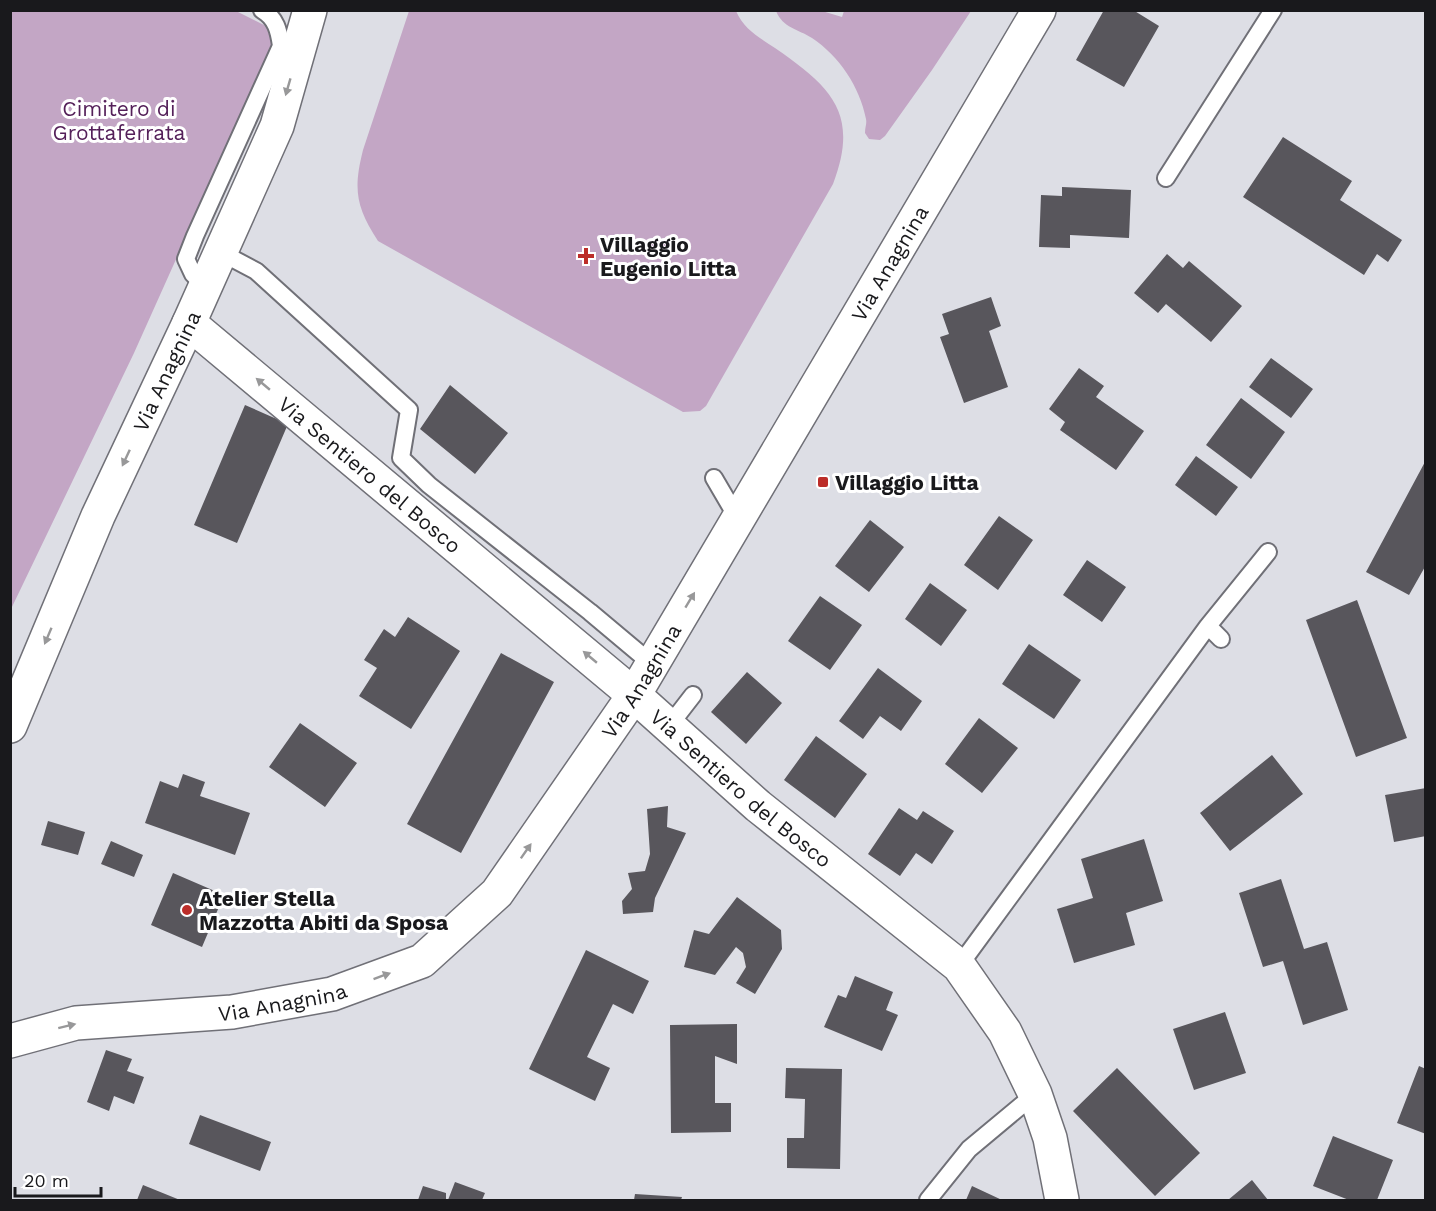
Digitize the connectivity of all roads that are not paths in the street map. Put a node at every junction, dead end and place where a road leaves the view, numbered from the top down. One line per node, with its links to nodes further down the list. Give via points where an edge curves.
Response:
1 (262, 10): 7 (lane, via 279,28 281,46 186,259)
2 (310, 10): 6 (main road, Via Anagnina, one-way to 6, via 277,126)
3 (1039, 10): 10 (main road, Via Anagnina)
4 (1273, 10): 5 (lane)
5 (1166, 178)
6 (220, 252): 7 (main road, Via Anagnina); 14 (lane, via 256,271 410,410 401,458 429,485)
7 (205, 286): 8 (main road, Via Anagnina)
8 (189, 323): 15 (main road, Via Sentiero del Bosco, one-way to 8); 17 (main road, Via Anagnina, one-way to 17, via 98,516)
9 (714, 478): 10 (lane)
10 (738, 519): 14 (main road, Via Anagnina, one-way to 10)
11 (1268, 552): 12 (lane)
12 (1208, 626): 13 (lane); 19 (lane)
13 (1221, 639)
14 (652, 664): 15 (main road, Via Anagnina)
15 (634, 695): 18 (main road, Via Sentiero del Bosco); 20 (main road, Via Anagnina, one-way to 15, via 76,1023 232,1012 332,994 422,961 497,893)
16 (693, 695): 18 (lane)
17 (10, 726)
18 (669, 726): 19 (main road, Via Sentiero del Bosco, via 758,806)
19 (959, 966): 21 (main road, Via Sentiero del Bosco, via 1005,1032)
20 (10, 1041)
21 (1035, 1094): 22 (lane, via 969,1149); 23 (main road, Via Sentiero del Bosco, via 1050,1138)
22 (928, 1200)
23 (1062, 1200)

